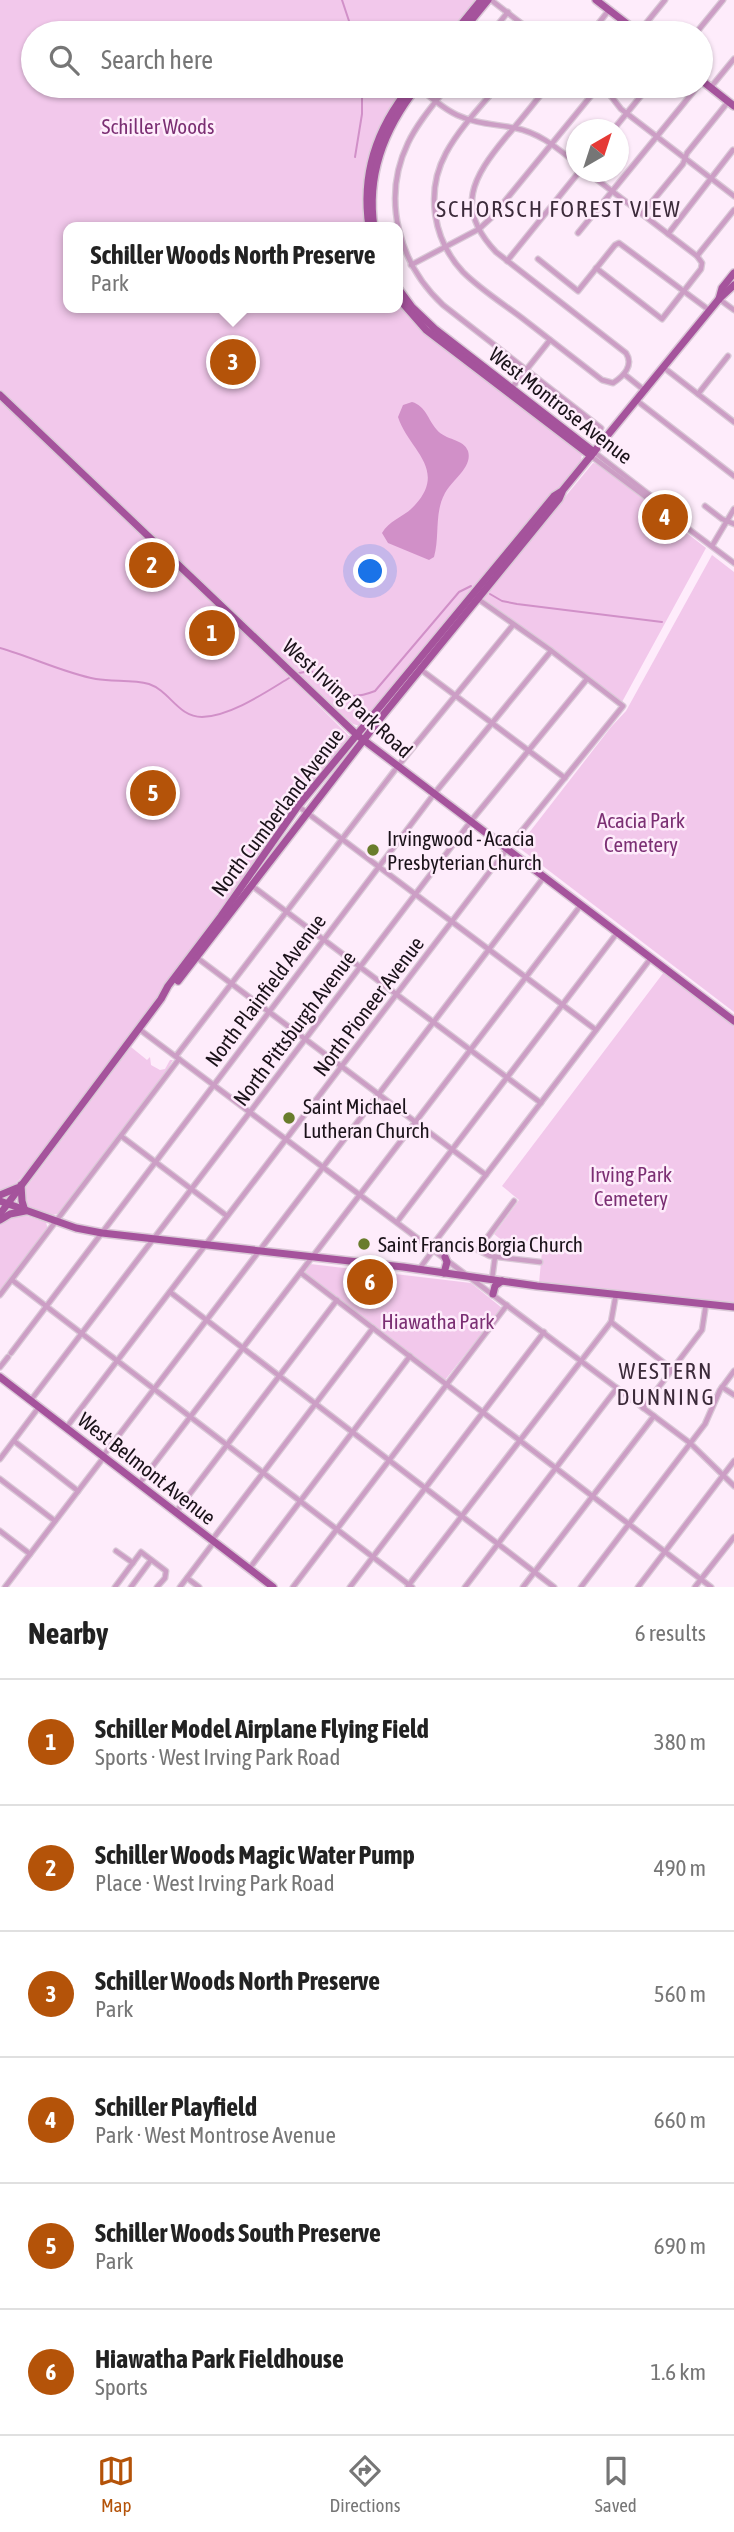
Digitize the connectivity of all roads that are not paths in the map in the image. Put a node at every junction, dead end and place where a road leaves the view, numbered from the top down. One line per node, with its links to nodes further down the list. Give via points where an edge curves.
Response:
1 (481, 0): 8 (main road)
2 (490, 0): 7 (street); 9 (main road)
3 (665, 0): 14 (street)
4 (723, 0): 15 (street)
5 (601, 2): 6 (main road)
6 (609, 10): 12 (street); 13 (main road)
7 (508, 12): 10 (street); 11 (street)
8 (464, 21)
9 (472, 21)
10 (501, 21)
11 (519, 21)
12 (600, 21)
13 (623, 21)
14 (648, 21)
15 (706, 21)
16 (734, 60): 17 (street)
17 (713, 84)
18 (713, 90): 30 (main road)
19 (405, 98): 47 (main road, via 388,117 373,155 366,191)
20 (408, 98): 48 (main road, via 380,149 373,184)
21 (432, 98): 29 (street)
22 (438, 98): 29 (street)
23 (488, 98): 33 (street)
24 (538, 98): 34 (street)
25 (591, 98): 36 (street)
26 (613, 98): 31 (street)
27 (639, 98): 31 (street)
28 (687, 98): 35 (street)
29 (436, 101): 33 (street); 49 (street, via 407,144 397,182)
30 (731, 104): 39 (street)
31 (627, 113): 32 (street); 35 (street)
32 (622, 119)
33 (470, 120): 34 (street); 54 (street, via 446,153 436,179 435,216)
34 (514, 128): 36 (street); 50 (street, via 476,180 472,208)
35 (657, 136): 39 (street); 43 (street)
36 (552, 144): 38 (street); 50 (street)
37 (733, 150): 40 (street)
38 (566, 155)
39 (685, 159): 40 (street); 46 (street)
40 (711, 178): 44 (street); 52 (street)
41 (571, 182): 57 (street)
42 (601, 182): 43 (street)
43 (613, 191): 46 (street); 51 (street)
44 (734, 196)
45 (734, 210): 55 (street)
46 (642, 214): 52 (street)
47 (369, 222)
48 (374, 222)
49 (397, 222)
50 (479, 229): 54 (street); 57 (street)
51 (578, 233)
52 (668, 233): 55 (street)
53 (403, 246): 58 (street)
54 (445, 247): 58 (street); 69 (street, via 471,279)
55 (697, 256): 62 (street, via 701,269)
56 (538, 259): 59 (street, via 578,290)
57 (506, 261): 73 (street, via 626,353 630,362)
58 (411, 265): 72 (street, via 443,305)
59 (596, 268): 62 (street, via 619,243); 62 (street, via 662,319)
60 (734, 273): 64 (main road, North Cumberland Avenue)
61 (734, 285): 64 (main road, North Cumberland Avenue)
62 (684, 292): 66 (street)
63 (403, 296): 68 (main road)
64 (719, 299): 66 (main road, North Cumberland Avenue); 67 (street)
65 (403, 305): 68 (main road)
66 (709, 310): 71 (main road, North Cumberland Avenue)
67 (734, 310)
68 (433, 331): 74 (main road, West Montrose Avenue)
69 (550, 340): 72 (street); 73 (street, via 606,383)
70 (728, 356): 76 (street)
71 (663, 367): 75 (main road, North Cumberland Avenue); 76 (street)
72 (526, 370): 74 (street); 80 (street)
73 (624, 374): 75 (street)
74 (510, 390): 81 (main road, West Montrose Avenue)
75 (644, 390): 78 (main road, North Cumberland Avenue)
76 (698, 394): 79 (street)
77 (0, 396): 96 (main road, West Irving Park Road)
78 (636, 400): 81 (main road, North Cumberland Avenue); 82 (street)
79 (734, 422)
80 (601, 428)
81 (592, 454): 87 (street, West Montrose Avenue); 89 (main road, North Cumberland Avenue)
82 (734, 476)
83 (705, 506): 85 (street)
84 (734, 509): 85 (street)
85 (726, 520): 86 (street); 87 (street)
86 (734, 524)
87 (712, 546): 88 (street, West Montrose Avenue)
88 (734, 563)
89 (474, 597): 90 (street); 92 (main road, North Cumberland Avenue)
90 (513, 625): 91 (street); 94 (street)
91 (551, 650): 93 (street); 95 (street, North Plainfield Avenue)
92 (417, 666): 94 (street); 96 (main road, North Cumberland Avenue)
93 (587, 679): 97 (street, North Pittsburgh Avenue); 99 (street, North Pioneer Avenue, via 623,706)
94 (455, 695): 95 (street); 98 (street)
95 (492, 723): 97 (street); 100 (street, North Plainfield Avenue)
96 (360, 737): 98 (main road, West Irving Park Road); 101 (main road, North Cumberland Avenue); 102 (main road, North Cumberland Avenue)
97 (528, 751): 99 (street); 103 (street, North Pittsburgh Avenue)
98 (398, 766): 100 (main road, West Irving Park Road); 104 (street)
99 (565, 778): 105 (street, North Pioneer Avenue)
100 (434, 794): 103 (main road, West Irving Park Road); 106 (street, North Plainfield Avenue)
101 (298, 806): 102 (street); 108 (main road, North Cumberland Avenue)
102 (307, 812): 104 (street); 108 (main road, North Cumberland Avenue)
103 (471, 821): 105 (main road, West Irving Park Road); 109 (street, North Pittsburgh Avenue)
104 (342, 839): 106 (street); 111 (street)
105 (508, 849): 107 (main road, West Irving Park Road); 112 (street, North Pioneer Avenue)
106 (379, 867): 109 (street); 114 (street, North Plainfield Avenue)
107 (544, 877): 110 (main road, West Irving Park Road); 115 (street)
108 (249, 883): 111 (street); 116 (main road, North Cumberland Avenue)
109 (415, 894): 112 (street); 118 (street, North Pittsburgh Avenue)
110 (581, 905): 113 (main road, West Irving Park Road); 119 (street)
111 (286, 911): 114 (street); 120 (street)
112 (452, 922): 115 (street); 121 (street, North Pioneer Avenue)
113 (617, 932): 117 (main road, West Irving Park Road); 122 (street)
114 (324, 939): 118 (street); 123 (street, North Plainfield Avenue)
115 (489, 950): 119 (street); 125 (street)
116 (194, 956): 120 (street); 126 (main road, North Cumberland Avenue)
117 (651, 958): 124 (main road, West Irving Park Road); 127 (street)
118 (360, 967): 121 (street); 128 (street, North Pittsburgh Avenue)
119 (526, 977): 122 (street); 129 (street)
120 (231, 984): 123 (street); 130 (street)
121 (397, 994): 125 (street); 131 (street, North Pioneer Avenue)
122 (562, 1005): 127 (street); 132 (street)
123 (268, 1012): 128 (street); 133 (street, North Plainfield Avenue)
124 (734, 1021)
125 (434, 1022): 129 (street); 134 (street)
126 (139, 1028): 130 (street); 144 (main road, North Cumberland Avenue)
127 (596, 1030): 135 (street)
128 (305, 1039): 131 (street); 136 (street, North Pittsburgh Avenue)
129 (471, 1050): 132 (street); 137 (street)
130 (178, 1057): 133 (street); 138 (street)
131 (342, 1067): 134 (street); 139 (street, North Pioneer Avenue)
132 (507, 1077): 135 (street); 140 (street)
133 (214, 1084): 136 (street); 141 (street, North Plainfield Avenue)
134 (379, 1094): 137 (street); 142 (street)
135 (541, 1103): 143 (street)
136 (250, 1112): 139 (street); 145 (street, North Pittsburgh Avenue)
137 (415, 1122): 140 (street); 146 (street)
138 (121, 1136): 141 (street); 154 (street)
139 (286, 1139): 142 (street); 152 (street, North Pioneer Avenue)
140 (452, 1150): 143 (street); 155 (street)
141 (156, 1162): 145 (street); 156 (street, North Plainfield Avenue)
142 (323, 1167): 146 (street); 160 (street)
143 (486, 1175): 159 (street)
144 (21, 1185): 147 (main road); 149 (main road, North Cumberland Avenue); 150 (main road)
145 (191, 1189): 152 (street); 157 (street, North Pittsburgh Avenue)
146 (360, 1194): 155 (street); 161 (street)
147 (0, 1195)
148 (514, 1201): 162 (street, via 478,1251)
149 (4, 1203): 150 (main road); 151 (main road, North Cumberland Avenue)
150 (25, 1211): 153 (main road); 154 (main road)
151 (0, 1214)
152 (227, 1216): 158 (street, North Pioneer Avenue)
153 (0, 1220)
154 (56, 1222): 156 (main road); 169 (street)
155 (397, 1222): 159 (street)
156 (102, 1233): 157 (main road); 179 (street, North Plainfield Avenue)
157 (153, 1239): 158 (main road); 185 (street, North Pittsburgh Avenue)
158 (205, 1245): 160 (main road); 172 (street, North Pioneer Avenue)
159 (433, 1248): 163 (street); 165 (street)
160 (259, 1251): 161 (main road); 181 (street)
161 (313, 1257): 165 (main road); 166 (street)
162 (495, 1257): 164 (street); 170 (street)
163 (444, 1258): 167 (main road); 168 (street)
164 (540, 1262)
165 (419, 1269): 167 (main road)
166 (301, 1273): 176 (street); 186 (street)
167 (444, 1273): 168 (main road)
168 (472, 1278): 170 (main road); 173 (street)
169 (12, 1280): 175 (street); 179 (street)
170 (492, 1280): 171 (main road)
171 (502, 1281): 173 (main road); 174 (main road)
172 (170, 1292): 181 (street); 189 (street, North Pioneer Avenue)
173 (493, 1294): 178 (street)
174 (616, 1294): 177 (main road); 182 (street)
175 (0, 1295)
176 (337, 1300): 183 (street); 193 (street)
177 (706, 1304): 180 (main road); 191 (street, via 704,1326)
178 (507, 1305): 184 (street); 195 (street)
179 (46, 1307): 185 (street); 190 (street, North Plainfield Avenue)
180 (734, 1307)
181 (207, 1320): 186 (street); 198 (street)
182 (611, 1322): 188 (street); 191 (street)
183 (373, 1328): 187 (street); 201 (street)
184 (544, 1332): 188 (street); 204 (street)
185 (82, 1334): 189 (street); 200 (street, North Pittsburgh Avenue)
186 (243, 1348): 193 (street); 206 (street)
187 (410, 1356): 195 (street); 208 (street)
188 (580, 1360): 197 (street); 209 (street)
189 (117, 1361): 198 (street); 207 (street, North Pioneer Avenue)
190 (0, 1367)
191 (672, 1369): 203 (street)
192 (734, 1371): 196 (street)
193 (280, 1376): 201 (street); 212 (street)
194 (0, 1377): 200 (main road, West Belmont Avenue)
195 (447, 1385): 204 (street); 215 (street)
196 (722, 1387): 199 (street); 211 (street, via 705,1424)
197 (618, 1388): 203 (street); 217 (street)
198 (154, 1389): 206 (street); 213 (street)
199 (734, 1395)
200 (30, 1401): 202 (main road, West Belmont Avenue)
201 (316, 1404): 208 (street); 218 (street)
202 (40, 1407): 207 (main road, West Belmont Avenue); 210 (street)
203 (643, 1408): 205 (street)
204 (483, 1412): 209 (street); 223 (street)
205 (654, 1416): 211 (street); 225 (street)
206 (191, 1417): 212 (street); 221 (street)
207 (66, 1428): 213 (main road, West Belmont Avenue)
208 (353, 1432): 215 (street); 226 (street)
209 (520, 1440): 217 (street); 228 (street)
210 (14, 1441): 214 (street); 224 (street)
211 (690, 1443): 219 (street); 230 (street)
212 (227, 1445): 218 (street); 227 (street)
213 (104, 1457): 221 (main road, West Belmont Avenue); 224 (street)
214 (0, 1460)
215 (389, 1460): 223 (street); 231 (street)
216 (734, 1461): 219 (street)
217 (556, 1468): 225 (street); 235 (street)
218 (263, 1473): 226 (street); 234 (street)
219 (723, 1475): 222 (street); 237 (street)
220 (0, 1479): 229 (street)
221 (139, 1484): 227 (main road, West Belmont Avenue)
222 (734, 1486)
223 (426, 1488): 228 (street); 239 (street)
224 (78, 1491): 229 (street)
225 (592, 1496): 230 (street); 243 (street)
226 (300, 1502): 231 (street); 242 (street)
227 (176, 1513): 234 (main road, West Belmont Avenue)
228 (462, 1516): 235 (street); 248 (street)
229 (55, 1521): 238 (street)
230 (629, 1524): 237 (street); 260 (street)
231 (337, 1530): 239 (street); 255 (street)
232 (0, 1531): 238 (street)
233 (734, 1536): 245 (street)
234 (213, 1541): 242 (main road, West Belmont Avenue); 244 (street)
235 (498, 1544): 243 (street); 257 (street)
236 (116, 1550): 241 (street)
237 (665, 1552): 245 (street); 261 (street)
238 (30, 1554): 249 (street)
239 (373, 1557): 248 (street); 256 (street)
240 (151, 1560): 241 (street, via 141,1552); 250 (street); 251 (street, via 167,1573)
241 (133, 1563): 247 (street)
242 (249, 1569): 254 (main road, West Belmont Avenue)
243 (535, 1572): 258 (street); 259 (street)
244 (187, 1578): 252 (street); 253 (street)
245 (701, 1580): 262 (street); 263 (street)
246 (0, 1583): 249 (street)
247 (119, 1584): 250 (street)
248 (410, 1586)
249 (5, 1587)
250 (130, 1587)
251 (158, 1587)
252 (180, 1587)
253 (199, 1587)
254 (273, 1587)
255 (293, 1587)
256 (351, 1587)
257 (465, 1587)
258 (523, 1587)
259 (555, 1587)
260 (581, 1587)
261 (638, 1587)
262 (695, 1587)
263 (711, 1587)

